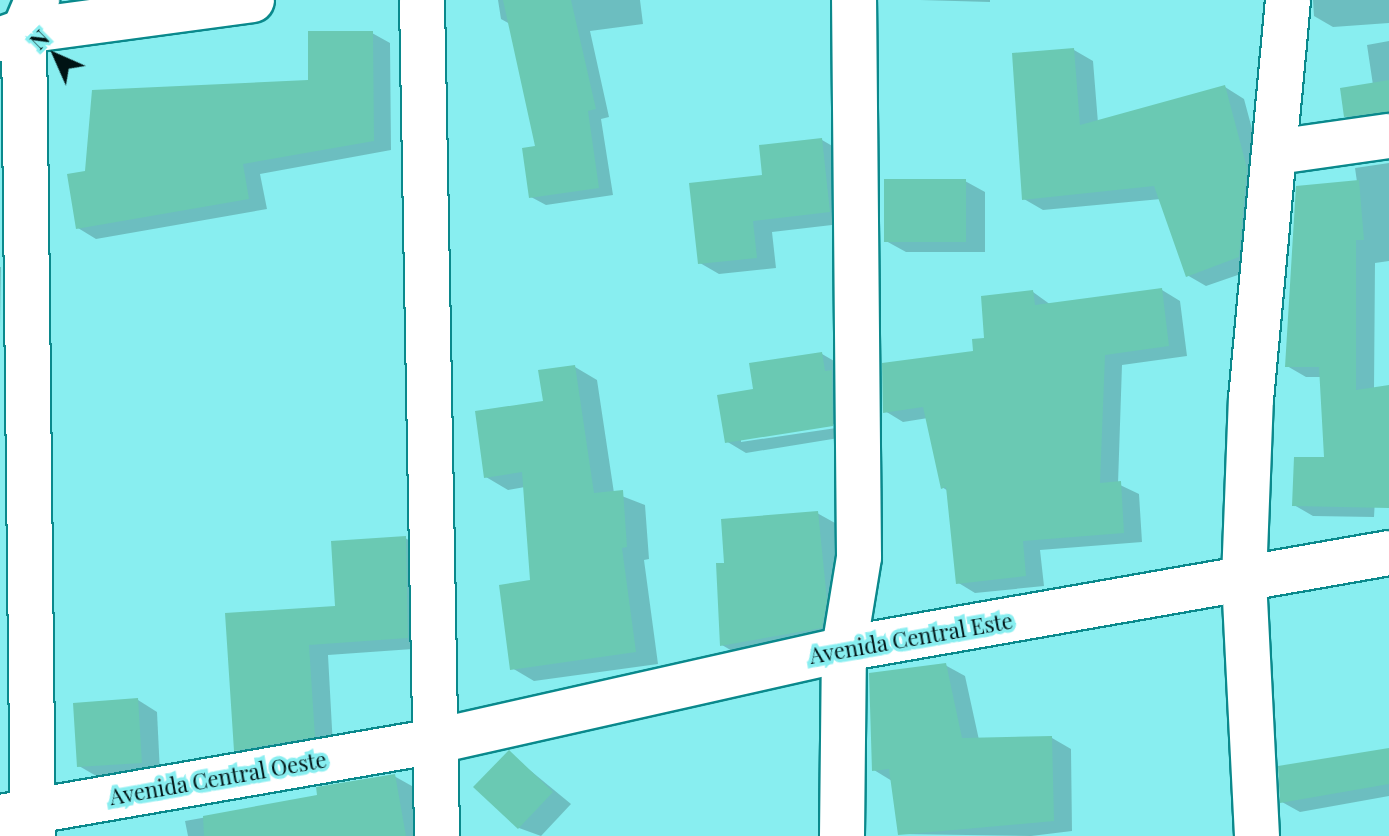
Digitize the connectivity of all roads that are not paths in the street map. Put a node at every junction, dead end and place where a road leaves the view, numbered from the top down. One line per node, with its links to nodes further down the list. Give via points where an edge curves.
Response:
1 (252, 0): 5 (street)
2 (422, 0): 11 (street)
3 (854, 0): 10 (street, via 859,557)
4 (1288, 0): 7 (street)
5 (20, 23): 12 (street)
6 (1389, 136): 7 (street)
7 (1276, 152): 9 (street, via 1251,399)
8 (1389, 553): 9 (street, Avenida Central Este)
9 (1244, 579): 10 (street, Avenida Central Este); 15 (street)
10 (844, 649): 11 (street, Avenida Central Este); 14 (street)
11 (437, 741): 12 (street, Avenida Central Oeste); 13 (street)
12 (22, 821)
13 (437, 836)
14 (842, 836)
15 (1257, 836)

